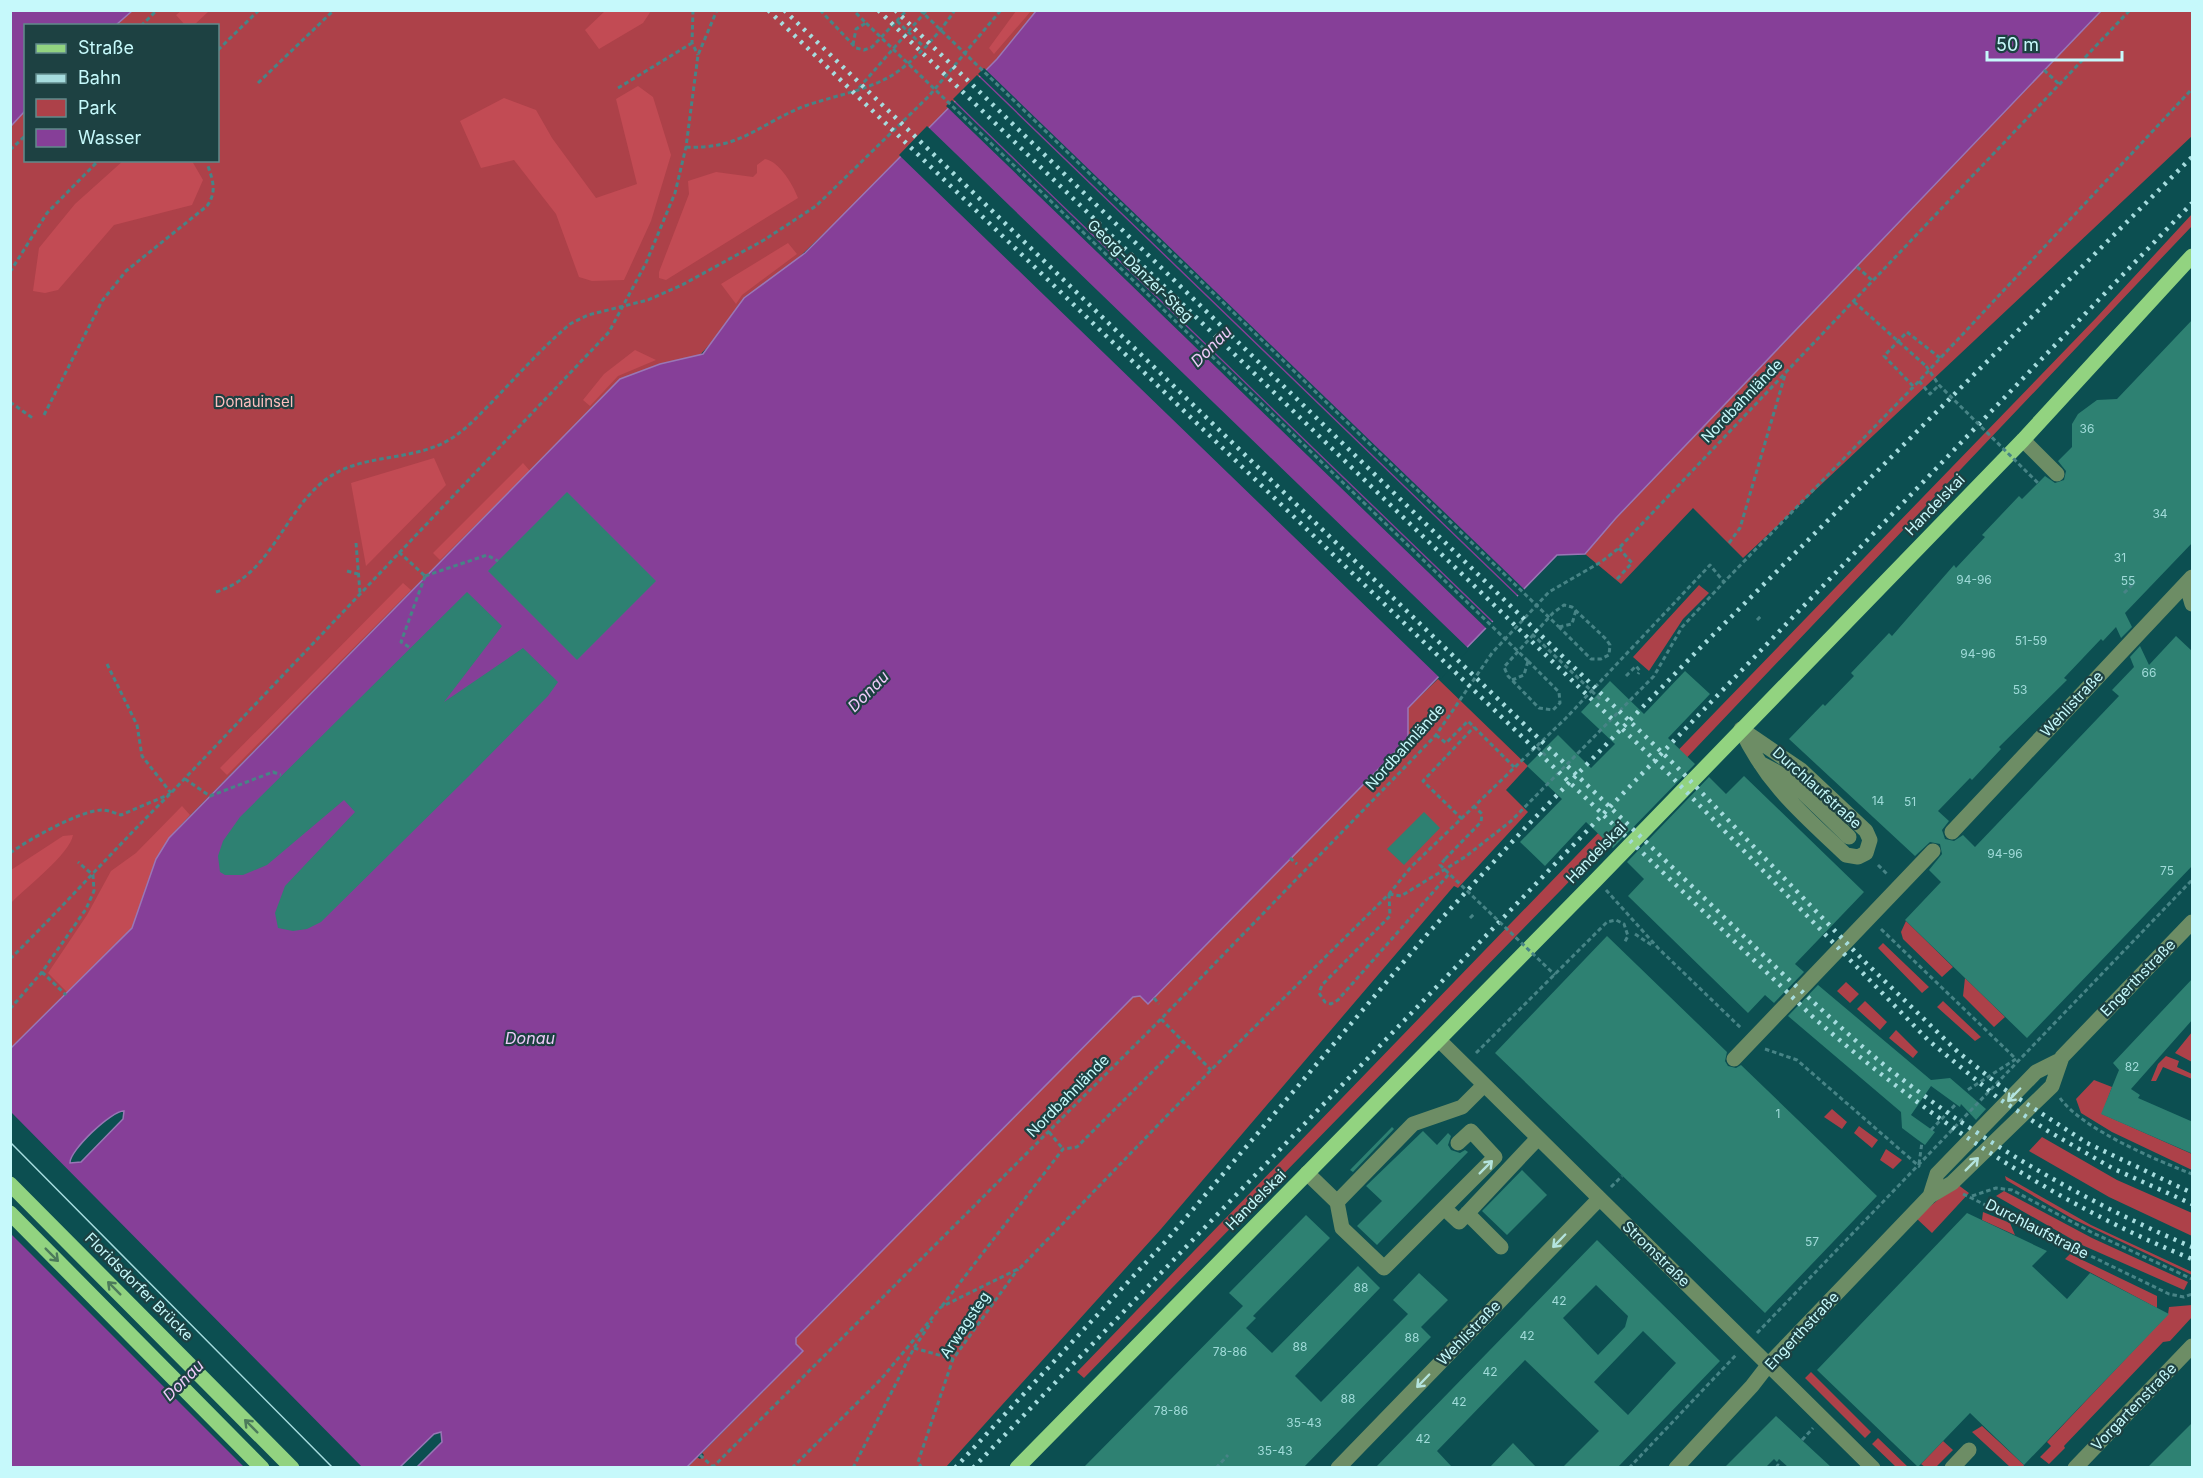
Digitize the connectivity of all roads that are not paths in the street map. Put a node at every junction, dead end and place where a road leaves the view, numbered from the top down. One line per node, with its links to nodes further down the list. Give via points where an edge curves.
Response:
1 (2193, 256): 2 (main road, Handelskai)
2 (2023, 440): 3 (street); 6 (main road, Handelskai)
3 (2057, 474)
4 (2193, 577): 5 (street, via 2188,590); 10 (street, Wehlistraße)
5 (2193, 604)
6 (1741, 729): 7 (street, Durchlaufstraße); 8 (street, Durchlaufstraße); 14 (main road, Handelskai)
7 (1769, 745): 8 (street, Durchlaufstraße, via 1866,831 1870,845 1866,853 1858,858 1846,855 1781,793); 9 (street)
8 (1755, 760): 9 (street)
9 (1788, 778): 11 (street)
10 (1952, 832)
11 (1849, 837)
12 (1933, 851): 15 (street)
13 (2193, 922): 16 (street, Engerthstraße)
14 (1439, 1040): 17 (street, Stromstraße); 20 (main road, Handelskai)
15 (1734, 1059)
16 (2060, 1060): 22 (street, Engerthstraße, one-way to 22, via 2036,1072 1937,1174); 22 (street, Engerthstraße, one-way to 16, via 1952,1183 2052,1086)
17 (1484, 1085): 18 (street, Stromstraße); 24 (street, via 1462,1107 1413,1124)
18 (1538, 1138): 23 (street, Stromstraße); 26 (street)
19 (1458, 1143): 25 (street, one-way to 19, via 1495,1157 1471,1131)
20 (1307, 1173): 24 (street); 34 (main road, Handelskai)
21 (10, 1184): 33 (main road, Floridsdorfer Brücke, one-way to 21)
22 (1930, 1196): 30 (street, Engerthstraße)
23 (1599, 1199): 30 (street, Stromstraße); 35 (street, Wehlistraße, one-way to 35)
24 (1337, 1202): 25 (street, via 1342,1228 1362,1239 1384,1268)
25 (1444, 1208): 26 (street, via 1459,1222)
26 (1467, 1213): 28 (street)
27 (10, 1214): 32 (main road, one-way to 32)
28 (1501, 1247)
29 (2193, 1346): 39 (street, Vorgartenstraße)
30 (1769, 1364): 36 (street, Engerthstraße); 37 (street, Stromstraße)
31 (1970, 1450): 38 (street)
32 (262, 1467)
33 (292, 1467)
34 (1017, 1467)
35 (1338, 1467)
36 (1676, 1467)
37 (1873, 1467)
38 (1952, 1467)
39 (2075, 1467)

